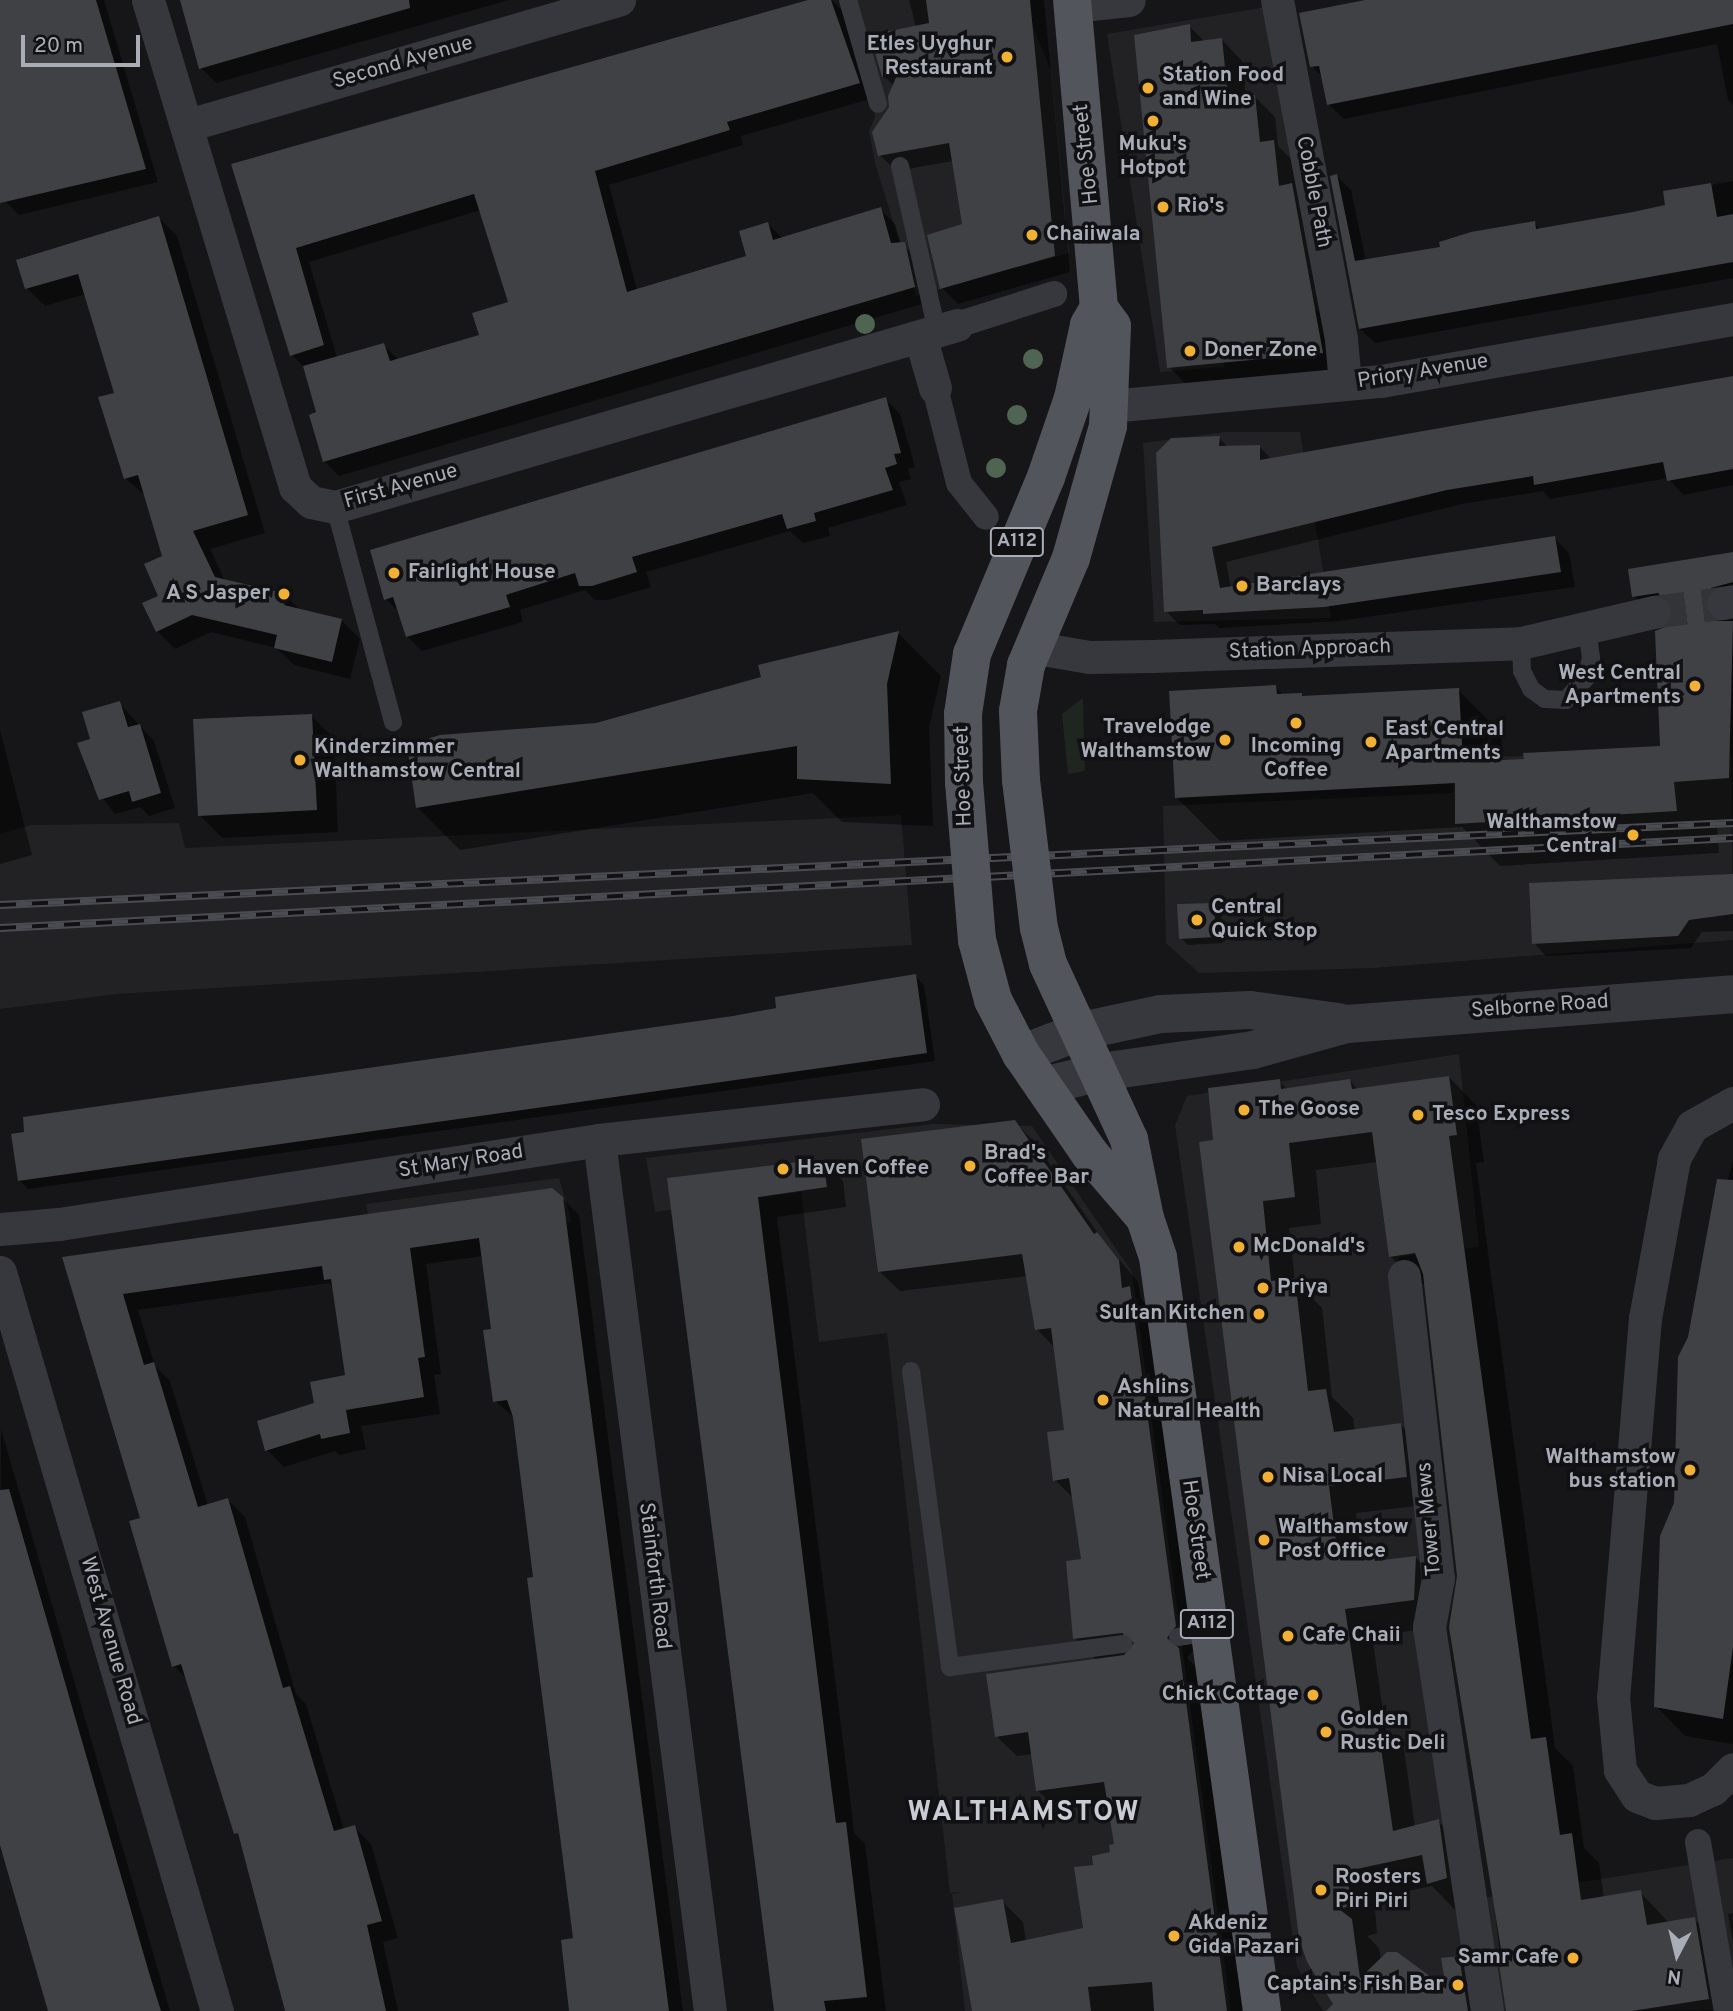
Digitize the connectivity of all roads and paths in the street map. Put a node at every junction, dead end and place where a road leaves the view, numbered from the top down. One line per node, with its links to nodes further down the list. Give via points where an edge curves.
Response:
1 (148, 0): 8 (street, First Avenue)
2 (619, 0): 8 (street, Second Avenue)
3 (848, 0): 7 (lane)
4 (1129, 0): 6 (street)
5 (1277, 0): 14 (street, Cobble Path, via 1341,339)
6 (1072, 3): 11 (main road, Hoe Street / A112)
7 (878, 104)
8 (188, 125): 18 (street, First Avenue, via 295,487 304,499)
9 (900, 166): 13 (lane)
10 (1054, 294): 13 (street)
11 (1099, 307): 16 (main road, Hoe Street / A112, via 1112,326); 17 (main road, Hoe Street / A112, via 1088,325)
12 (1733, 319): 14 (street, Priory Avenue)
13 (938, 330): 15 (street); 18 (street, First Avenue)
14 (1345, 384): 16 (street, Priory Avenue)
15 (935, 388): 19 (street, via 959,483)
16 (1110, 406): 17 (main road); 24 (main road, Hoe Street / A112, via 1098,474 1077,540)
17 (1068, 414): 22 (main road, Hoe Street / A112)
18 (335, 506): 25 (lane)
19 (986, 517)
20 (1653, 612): 21 (street, Station Approach)
21 (1587, 629): 23 (street, Station Approach); 23 (lane, via 1591,658 1586,678 1566,700 1545,699 1531,689 1522,671)
22 (982, 630): 24 (main road); 29 (main road, Hoe Street / A112, bridge, via 966,677 964,782 977,940 993,1000)
23 (1521, 643): 24 (street, Station Approach, via 1089,657)
24 (1031, 648): 28 (main road, Hoe Street / A112, bridge, via 1018,711 1021,780 1039,928 1048,964)
25 (393, 722)
26 (1733, 994): 27 (street, Selborne Road)
27 (1347, 1024): 28 (street, Selborne Road, via 1228,1011 1142,1017); 30 (street, Selborne Road, via 1253,1050)
28 (1081, 1031): 29 (street, Selborne Road); 30 (main road, Hoe Street / A112)
29 (1021, 1054): 31 (main road, Hoe Street / A112)
30 (1101, 1072): 31 (street, Selborne Road); 35 (main road, Hoe Street / A112, via 1129,1139)
31 (1043, 1086): 35 (main road, Hoe Street / A112, via 1097,1163)
32 (1733, 1103): 41 (street, via 1692,1126 1674,1159 1645,1318 1613,1697 1620,1770 1637,1796 1656,1803 1689,1800 1713,1789)
33 (923, 1104): 34 (street, St Mary Road)
34 (599, 1140): 36 (street, St Mary Road, via 59,1224); 44 (street, Stainforth Road)
35 (1145, 1218): 45 (main road, Hoe Street / A112, via 1158,1257 1193,1634)
36 (0, 1229)
37 (0, 1272): 43 (street, West Avenue Road)
38 (1404, 1276): 46 (street, Tower Mews, via 1437,1578 1429,1627)
39 (911, 1371): 40 (lane, via 950,1667)
40 (1123, 1644)
41 (1733, 1769)
42 (1698, 1842): 47 (street)
43 (218, 2011)
44 (710, 2011)
45 (1262, 2011)
46 (1488, 2011)
47 (1727, 2011)

